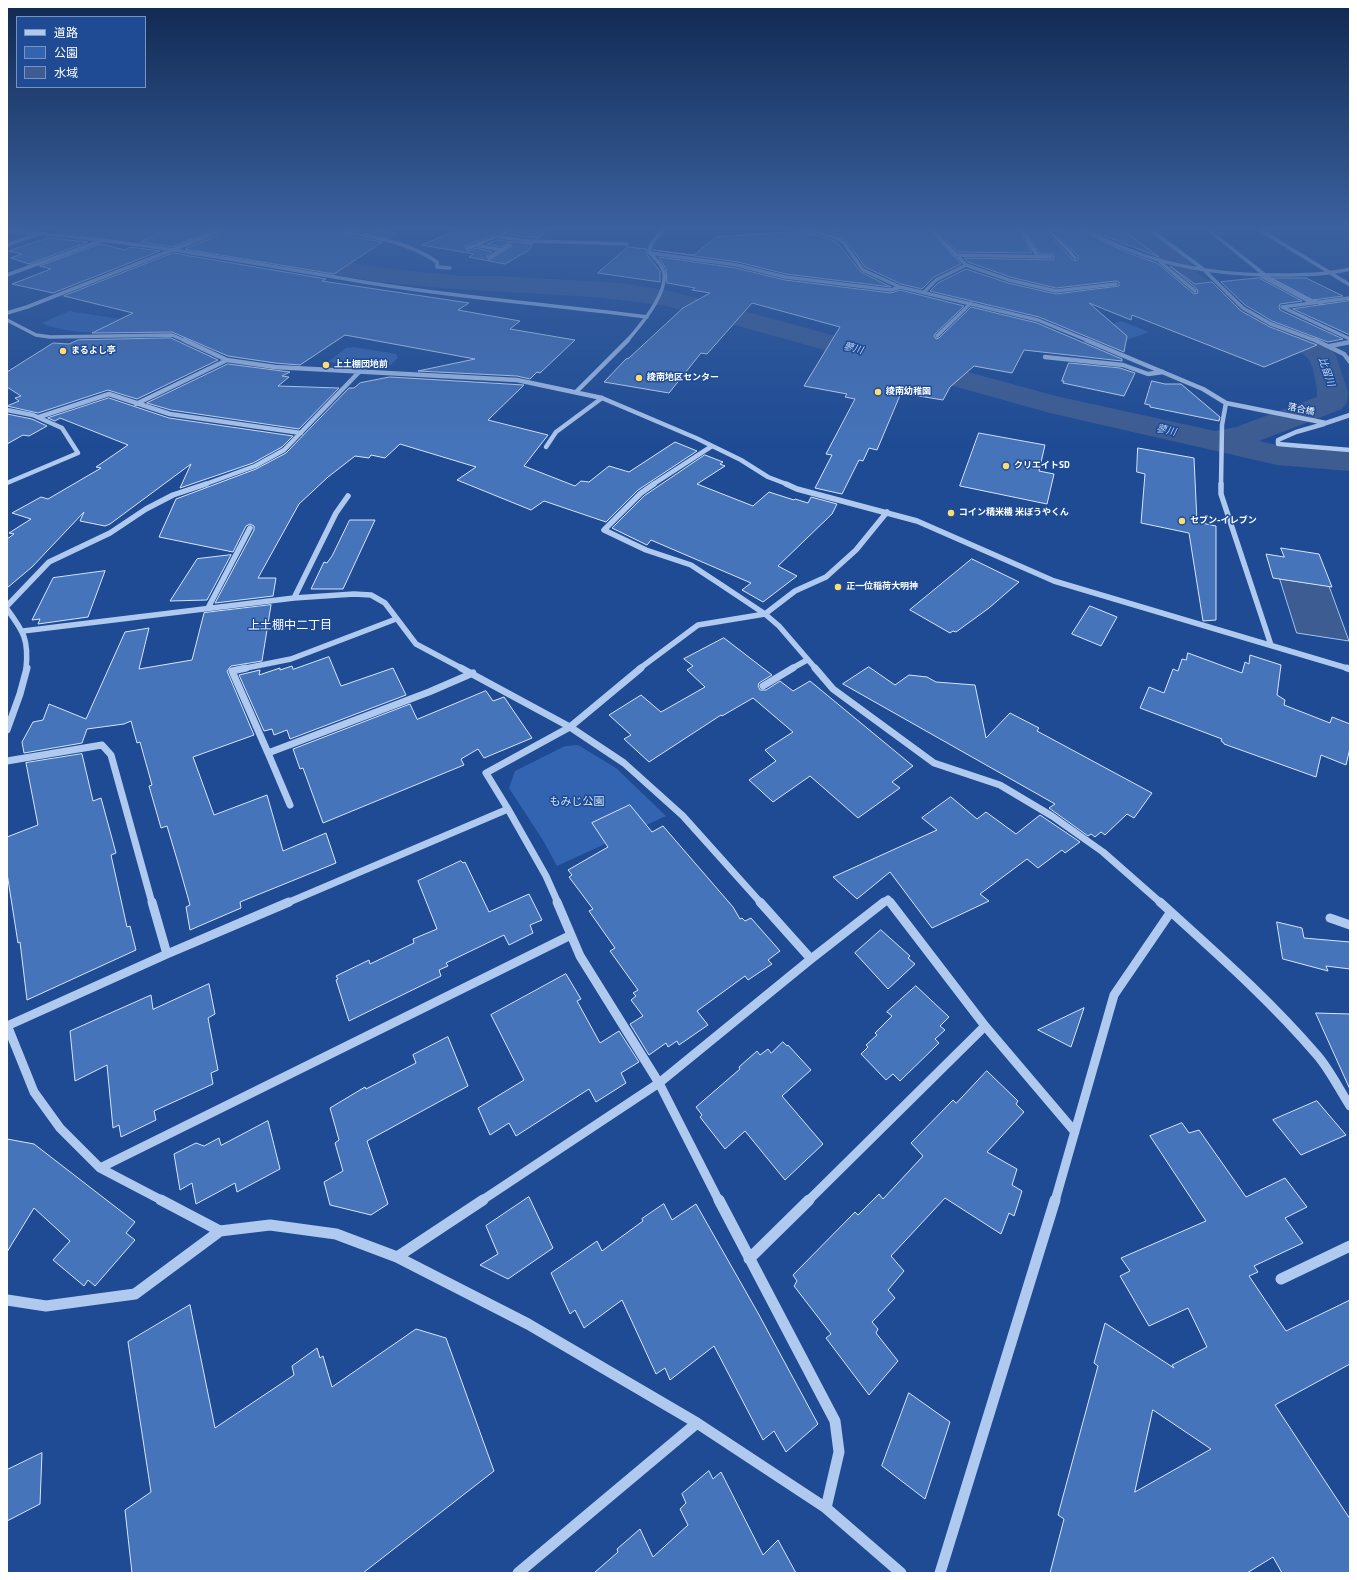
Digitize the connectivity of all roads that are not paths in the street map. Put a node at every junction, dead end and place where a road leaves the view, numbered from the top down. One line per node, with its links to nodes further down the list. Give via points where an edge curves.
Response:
1 (40, 302): 9 (street)
2 (528, 302): 10 (street)
3 (655, 302): 10 (street)
4 (966, 302): 7 (street, 落合橋)
5 (1237, 302): 14 (street, via 1271,324)
6 (1322, 302): 8 (street)
7 (971, 303): 12 (street); 20 (street, 落合橋, via 1038,320)
8 (1312, 303): 13 (street, via 1282,307)
9 (7, 313)
10 (647, 317): 21 (street)
11 (7, 320): 17 (street, via 36,335 50,338 172,335)
12 (937, 336)
13 (1350, 340): 14 (street)
14 (1330, 346): 15 (street); 18 (street, via 1344,354)
15 (1350, 354)
16 (1045, 357): 20 (street, via 1124,365 1148,374)
17 (227, 360): 19 (street, via 275,367); 24 (street)
18 (1350, 362)
19 (360, 371): 21 (street, via 517,380); 29 (street)
20 (1164, 372): 23 (street, 落合橋, via 1203,389)
21 (577, 391): 22 (street)
22 (602, 398): 30 (street); 31 (street, via 556,432)
23 (1226, 403): 28 (street, 落合橋); 43 (street, via 1222,425 1221,494)
24 (136, 404): 27 (street, via 109,394); 29 (street, via 170,414)
25 (7, 410): 27 (street)
26 (1350, 415): 28 (street)
27 (39, 417): 33 (street, via 62,428 78,453)
28 (1326, 423): 32 (street, via 1296,432 1278,440 1278,444)
29 (301, 433): 38 (street, via 284,450 255,466 173,495 110,533 49,562)
30 (712, 446): 35 (street, via 787,485); 40 (street, via 641,493 604,530 646,550 691,565)
31 (546, 447)
32 (1350, 450)
33 (7, 483)
34 (348, 496): 37 (street, via 336,513)
35 (887, 512): 40 (street, via 856,550 826,577 795,591); 43 (street, via 931,526 1054,581)
36 (250, 528): 39 (street)
37 (294, 598): 39 (street); 41 (street, via 371,595 385,603)
38 (7, 607): 42 (street)
39 (208, 608): 42 (street)
40 (765, 614): 44 (street, via 779,626); 48 (street, via 698,625 633,674)
41 (396, 619): 46 (street, via 416,644); 50 (street, via 291,659 232,671)
42 (23, 631): 49 (street, via 28,653 26,676)
43 (1271, 645): 45 (street)
44 (807, 660): 47 (street); 54 (street, via 833,689 912,748 934,763 1000,785 1052,816 1102,852)
45 (1350, 669)
46 (472, 674): 48 (street); 50 (street)
47 (762, 686)
48 (570, 727): 53 (street, via 486,773); 59 (street, via 624,763 683,816)
49 (7, 730)
50 (268, 753): 52 (street)
51 (7, 762): 58 (street, via 102,746 111,755)
52 (290, 805)
53 (508, 810): 57 (street, via 546,876); 58 (street)
54 (1170, 913): 63 (street, via 1235,969 1318,1056); 64 (street, via 1114,995)
55 (1330, 918): 56 (street)
56 (1350, 924)
57 (571, 935): 62 (street, via 580,956); 65 (street)
58 (167, 954): 60 (street)
59 (811, 959): 61 (street, via 888,899); 62 (street)
60 (7, 1026): 65 (street, via 34,1092 60,1128)
61 (985, 1026): 64 (street); 69 (street)
62 (659, 1083): 68 (street); 69 (street)
63 (1350, 1106)
64 (1075, 1132): 76 (street)
65 (100, 1168): 66 (street)
66 (220, 1231): 68 (street, via 270,1225 336,1234); 71 (street, via 135,1294 46,1306)
67 (1350, 1246): 70 (street)
68 (397, 1257): 72 (street, via 528,1324)
69 (749, 1259): 73 (street, via 835,1421 839,1452)
70 (1281, 1279)
71 (7, 1300)
72 (697, 1423): 73 (street); 74 (street)
73 (826, 1508): 75 (street)
74 (518, 1573)
75 (901, 1573)
76 (940, 1573)

